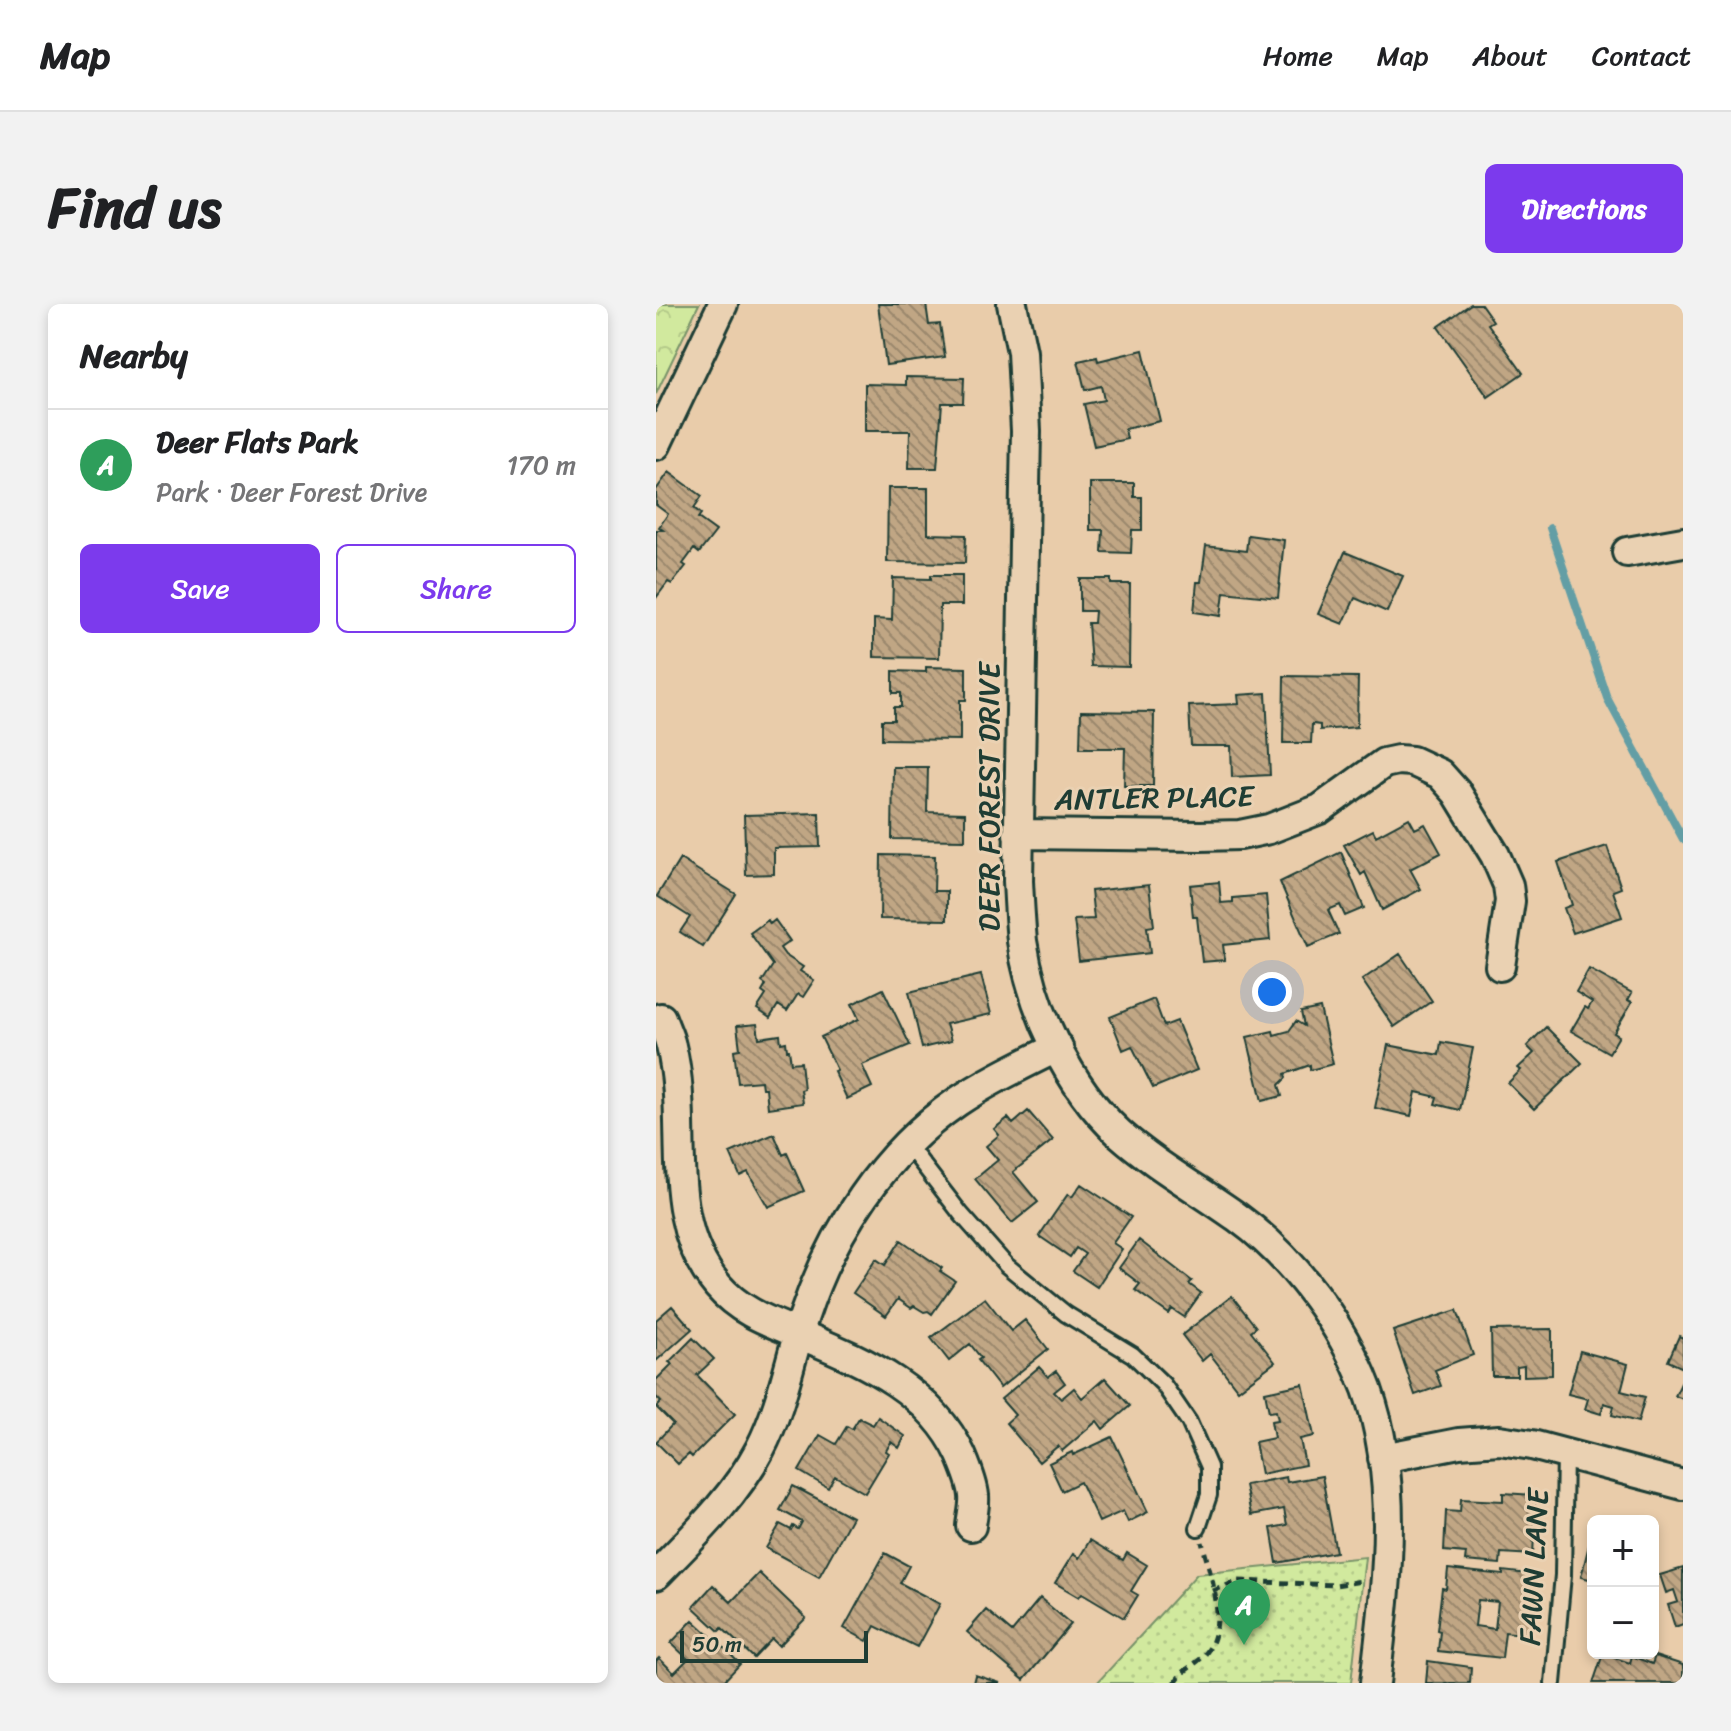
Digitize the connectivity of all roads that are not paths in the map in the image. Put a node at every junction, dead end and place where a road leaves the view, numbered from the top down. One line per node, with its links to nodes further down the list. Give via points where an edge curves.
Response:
1 (723, 304): 3 (street)
2 (1012, 304): 6 (street, DEER FOREST DRIVE, via 1022,352 1026,431)
3 (656, 445)
4 (1683, 542): 5 (street)
5 (1627, 552)
6 (1018, 834): 7 (street, ANTLER PLACE, via 1254,832 1320,809 1384,763 1412,761 1440,774 1457,793 1508,885); 9 (street, DEER FOREST DRIVE, via 1023,943 1036,997)
7 (1500, 966)
8 (661, 1018): 11 (street, via 677,1089 683,1207 697,1252 719,1287 752,1315)
9 (1058, 1047): 10 (street, via 966,1097); 13 (street, DEER FOREST DRIVE, via 1118,1131 1239,1218 1306,1286 1356,1363)
10 (907, 1144): 11 (street, via 845,1225); 16 (lane, via 1006,1265 1066,1314 1133,1355 1176,1401 1209,1467 1209,1495)
11 (799, 1334): 15 (street, via 893,1378 935,1415 965,1463 974,1495); 17 (street, via 772,1426 752,1463 727,1500)
12 (1565, 1454): 13 (street, via 1485,1439); 14 (street); 19 (lane, FAWN LANE, via 1563,1575)
13 (1383, 1458): 18 (street, DEER FOREST DRIVE, via 1388,1558)
14 (1683, 1485)
15 (971, 1526)
16 (1198, 1528)
17 (656, 1575)
18 (1375, 1683)
19 (1553, 1683)

